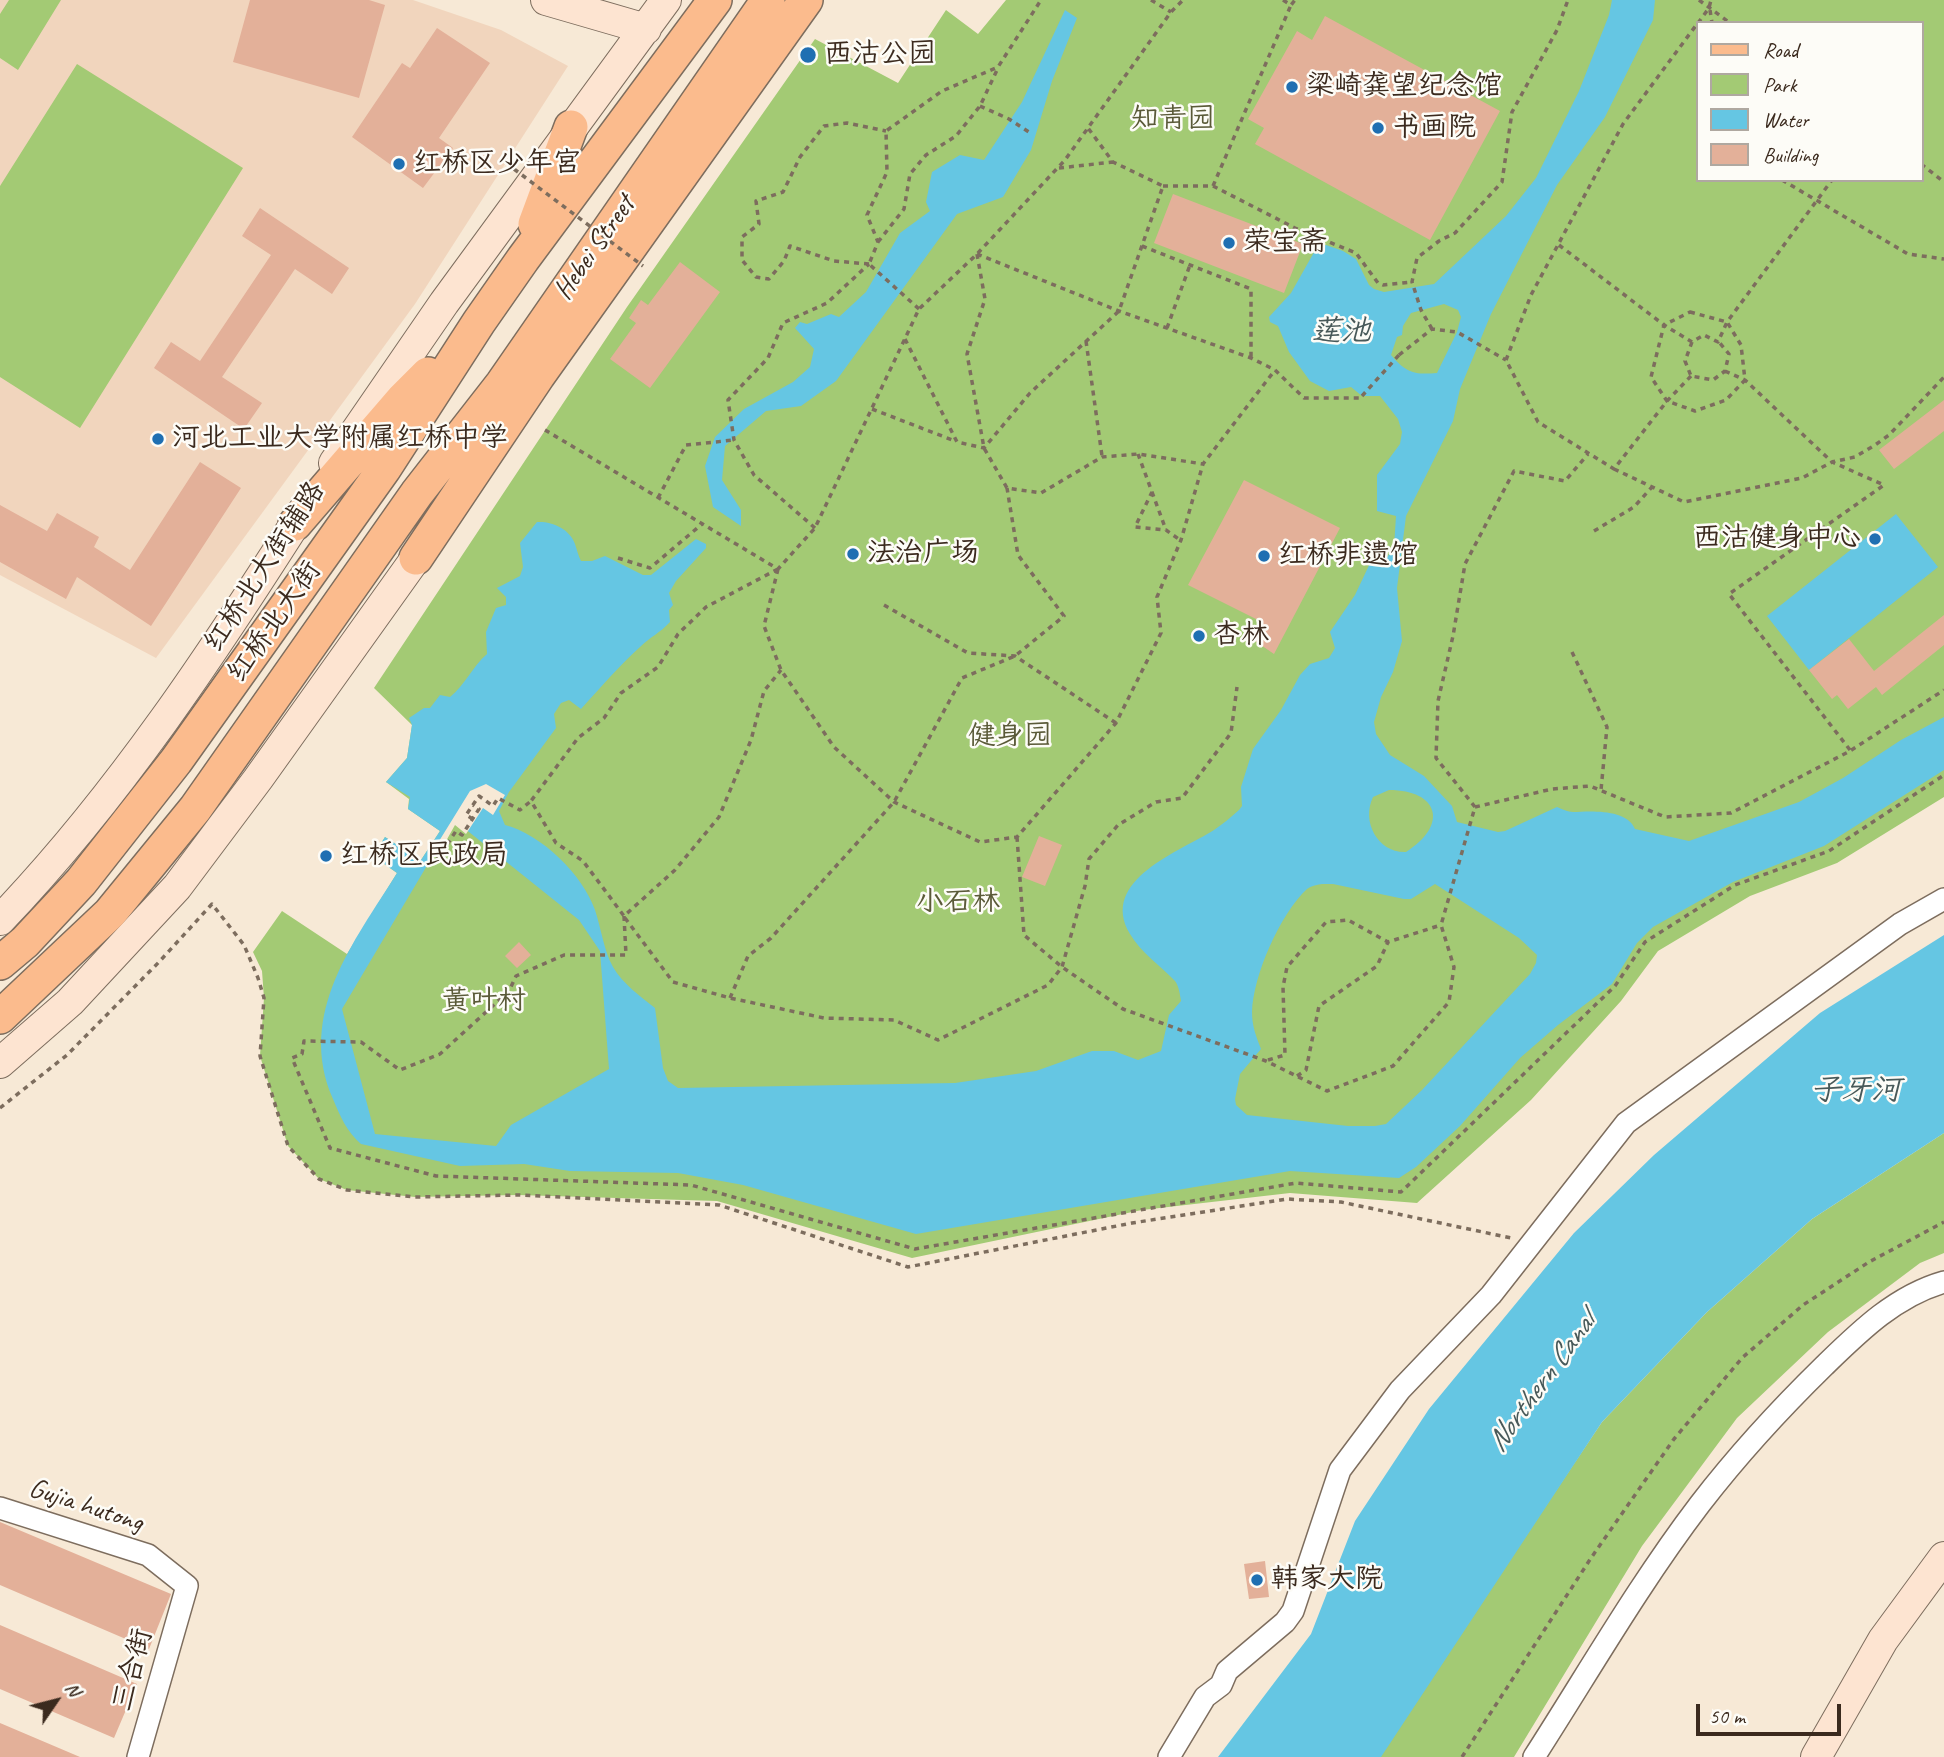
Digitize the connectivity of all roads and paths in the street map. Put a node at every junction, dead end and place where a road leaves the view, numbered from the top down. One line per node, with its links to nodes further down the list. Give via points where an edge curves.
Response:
1 (546, 0): 21 (main road)
2 (666, 0): 21 (main road, 红桥北大街辅路)
3 (715, 0): 43 (main road)
4 (768, 0): 66 (main road, Hebei Street)
5 (806, 0): 90 (main road, via 538,376)
6 (1041, 0): 22 (path)
7 (1151, 0): 16 (path)
8 (1183, 0): 16 (path)
9 (1283, 0): 14 (path)
10 (1295, 0): 14 (path)
11 (1568, 0): 47 (path, via 1557,30 1512,111 1502,182 1455,233 1417,258)
12 (1699, 0): 15 (path)
13 (1711, 0): 15 (path)
14 (1292, 5): 36 (path)
15 (1709, 8): 17 (path); 18 (path); 19 (path)
16 (1171, 12): 25 (path)
17 (1699, 21)
18 (1712, 21)
19 (1727, 21)
20 (1696, 26): 39 (path, via 1623,124)
21 (646, 30): 24 (main road, 红桥北大街辅路)
22 (998, 67): 23 (path); 26 (path, via 942,91)
23 (980, 106): 27 (path); 38 (path, via 956,136 926,155 910,174 904,209)
24 (571, 127): 43 (main road); 84 (main road, 红桥北大街辅路, via 357,426)
25 (1088, 128): 28 (path); 30 (path)
26 (886, 131): 38 (path, via 887,172 867,215); 44 (path, via 847,123 824,126 800,157 783,192 757,201 759,224 742,237 742,260 756,277 769,279 790,246 834,261)
27 (1032, 134)
28 (1113, 162): 30 (path); 35 (path)
29 (1923, 166): 34 (path)
30 (1057, 168): 41 (path)
31 (514, 169): 46 (path, bridge)
32 (1786, 182): 37 (path)
33 (1831, 182): 37 (path)
34 (1944, 182)
35 (1163, 186): 36 (path); 40 (path)
36 (1213, 186): 47 (path, via 1356,253 1378,283)
37 (1818, 200): 42 (path, via 1909,254); 51 (path)
38 (878, 242): 44 (path)
39 (1559, 244): 52 (path); 60 (path, via 1531,295)
40 (1142, 246): 45 (path); 49 (path)
41 (977, 254): 48 (path); 49 (path); 72 (path, via 985,299 967,354)
42 (1944, 259)
43 (523, 260): 50 (main road, 红桥北大街)
44 (869, 264): 48 (path); 70 (path, via 827,303 783,323 768,358 728,400)
45 (1190, 265): 53 (path); 59 (path, via 1251,289)
46 (643, 266)
47 (1412, 282): 54 (path)
48 (919, 309): 55 (path)
49 (1119, 311): 53 (path); 56 (path)
50 (479, 322): 84 (main road, via 402,400); 115 (main road, 红桥北大街, via 384,469 176,761 81,882 25,943)
51 (1727, 322): 52 (path, via 1690,312); 58 (path); 65 (path, via 1741,345)
52 (1664, 325): 57 (path); 67 (path, via 1651,377)
53 (1167, 328): 59 (path)
54 (1432, 329): 60 (path, via 1457,332); 61 (path, bridge, via 1399,355 1360,398 1304,398)
55 (905, 339): 68 (path); 71 (path)
56 (1086, 341): 72 (path, via 1030,393); 75 (path)
57 (1692, 342): 58 (path, via 1704,335); 63 (path, via 1685,361)
58 (1718, 342): 62 (path, via 1729,354)
59 (1251, 358): 61 (path)
60 (1506, 360): 73 (path, via 1538,422)
61 (1275, 370): 77 (path)
62 (1725, 371): 63 (path, via 1713,380); 65 (path)
63 (1691, 376): 67 (path)
64 (1944, 377): 76 (path, via 1889,435 1855,457)
65 (1745, 380): 67 (path, via 1726,400 1695,411); 76 (path)
66 (502, 384): 82 (main road, Hebei Street); 90 (main road, via 437,506)
67 (1667, 401): 78 (path)
68 (872, 409): 71 (path); 86 (path)
69 (545, 430): 83 (path)
70 (734, 440): 83 (path, via 686,445); 86 (path, via 754,475)
71 (957, 442): 72 (path)
72 (984, 448): 80 (path)
73 (1588, 453): 78 (path); 106 (path, via 1565,481 1514,471 1465,564 1438,701 1436,758)
74 (1138, 454): 75 (path); 77 (path); 81 (path)
75 (1102, 457): 80 (path, via 1041,493)
76 (1832, 461): 79 (path, via 1802,478 1684,502); 100 (path, via 1884,485 1729,594)
77 (1203, 464): 89 (path)
78 (1614, 469): 79 (path)
79 (1652, 487): 88 (path, via 1634,507)
80 (1007, 488): 95 (path, via 1018,555 1064,616)
81 (1152, 492): 87 (path); 87 (path, via 1135,527)
82 (417, 493): 118 (main road, 红桥北大街, via 155,859 110,912)
83 (658, 498): 85 (path)
84 (295, 524): 112 (main road, 红桥北大街辅路, via 149,739 42,876)
85 (702, 524): 91 (path, via 650,568); 92 (path)
86 (815, 528): 92 (path)
87 (1166, 530): 89 (path)
88 (1594, 531)
89 (1181, 540): 99 (path, via 1157,597 1161,633)
90 (416, 558): 120 (main road, via 177,887 70,1002)
91 (618, 558)
92 (778, 569): 96 (path, via 764,626); 103 (path, via 706,607 678,634 658,667 621,693 604,718 578,738)
93 (884, 605): 95 (path, via 968,653)
94 (1572, 652): 102 (path, via 1606,727)
95 (1015, 656): 99 (path); 104 (path, via 962,678)
96 (781, 670): 104 (path, via 834,747); 111 (path, via 764,691 751,740 719,817 675,870)
97 (1237, 687): 116 (path, via 1231,733 1182,798 1156,802 1118,825 1089,859)
98 (1944, 690): 100 (path)
99 (1116, 723): 108 (path)
100 (1850, 751): 102 (path, via 1731,813 1665,817)
101 (1944, 775): 111 (path, via 1829,851 1735,885 1645,943 1615,986 1401,1192 1296,1183 915,1249 691,1185 436,1176 330,1148 292,1058 302,1054 304,1041 361,1042 400,1070 440,1054 509,991 516,976 564,955 626,955)
102 (1601, 790): 106 (path, via 1590,786 1552,789)
103 (531, 801): 105 (path, via 520,810 498,798 493,806 479,796); 111 (path, via 556,843 583,861)
104 (894, 802): 108 (path, via 980,842); 117 (path, via 771,938 748,956)
105 (473, 805): 107 (path, via 466,815); 107 (path, via 480,809)
106 (1475, 807): 113 (path)
107 (473, 819): 109 (path, via 463,835 456,831)
108 (1017, 837): 116 (path, via 1024,935)
109 (436, 860)
110 (1944, 899): 124 (street, via 1900,923 1626,1123)
111 (624, 916): 117 (path, via 673,982)
112 (0, 920)
113 (1441, 925): 114 (path); 121 (path, via 1454,967 1449,1002 1393,1066 1326,1091)
114 (1388, 942): 119 (path, via 1348,920 1326,922 1287,967 1283,987 1285,1055); 121 (path, via 1377,966 1319,1006 1306,1070)
115 (0, 963)
116 (1062, 967): 117 (path, via 1048,985 938,1040 894,1020 824,1018); 119 (path, via 1123,1009)
117 (730, 998)
118 (0, 1017)
119 (1266, 1061): 121 (path)
120 (0, 1063)
121 (1297, 1076)
122 (0, 1108): 124 (path, via 76,1046 212,904 244,945 258,978 264,998 260,1056 288,1146 319,1179 347,1191 719,1205 908,1267 1132,1223 1287,1199 1341,1202)
123 (1944, 1222): 131 (path, via 1868,1262 1803,1305 1742,1358 1674,1439)
124 (1533, 1243): 130 (street, via 1491,1295 1400,1390 1340,1470 1293,1611 1227,1671 1221,1685 1205,1697)
125 (1944, 1282): 132 (street, via 1901,1301 1870,1322 1734,1462 1668,1549)
126 (0, 1507): 128 (street, Gujia hutong, via 148,1555)
127 (1944, 1557): 133 (main road, via 1883,1640)
128 (185, 1592): 129 (street, 三合街)
129 (138, 1757)
130 (1169, 1757)
131 (1462, 1757)
132 (1534, 1757)
133 (1816, 1757)

